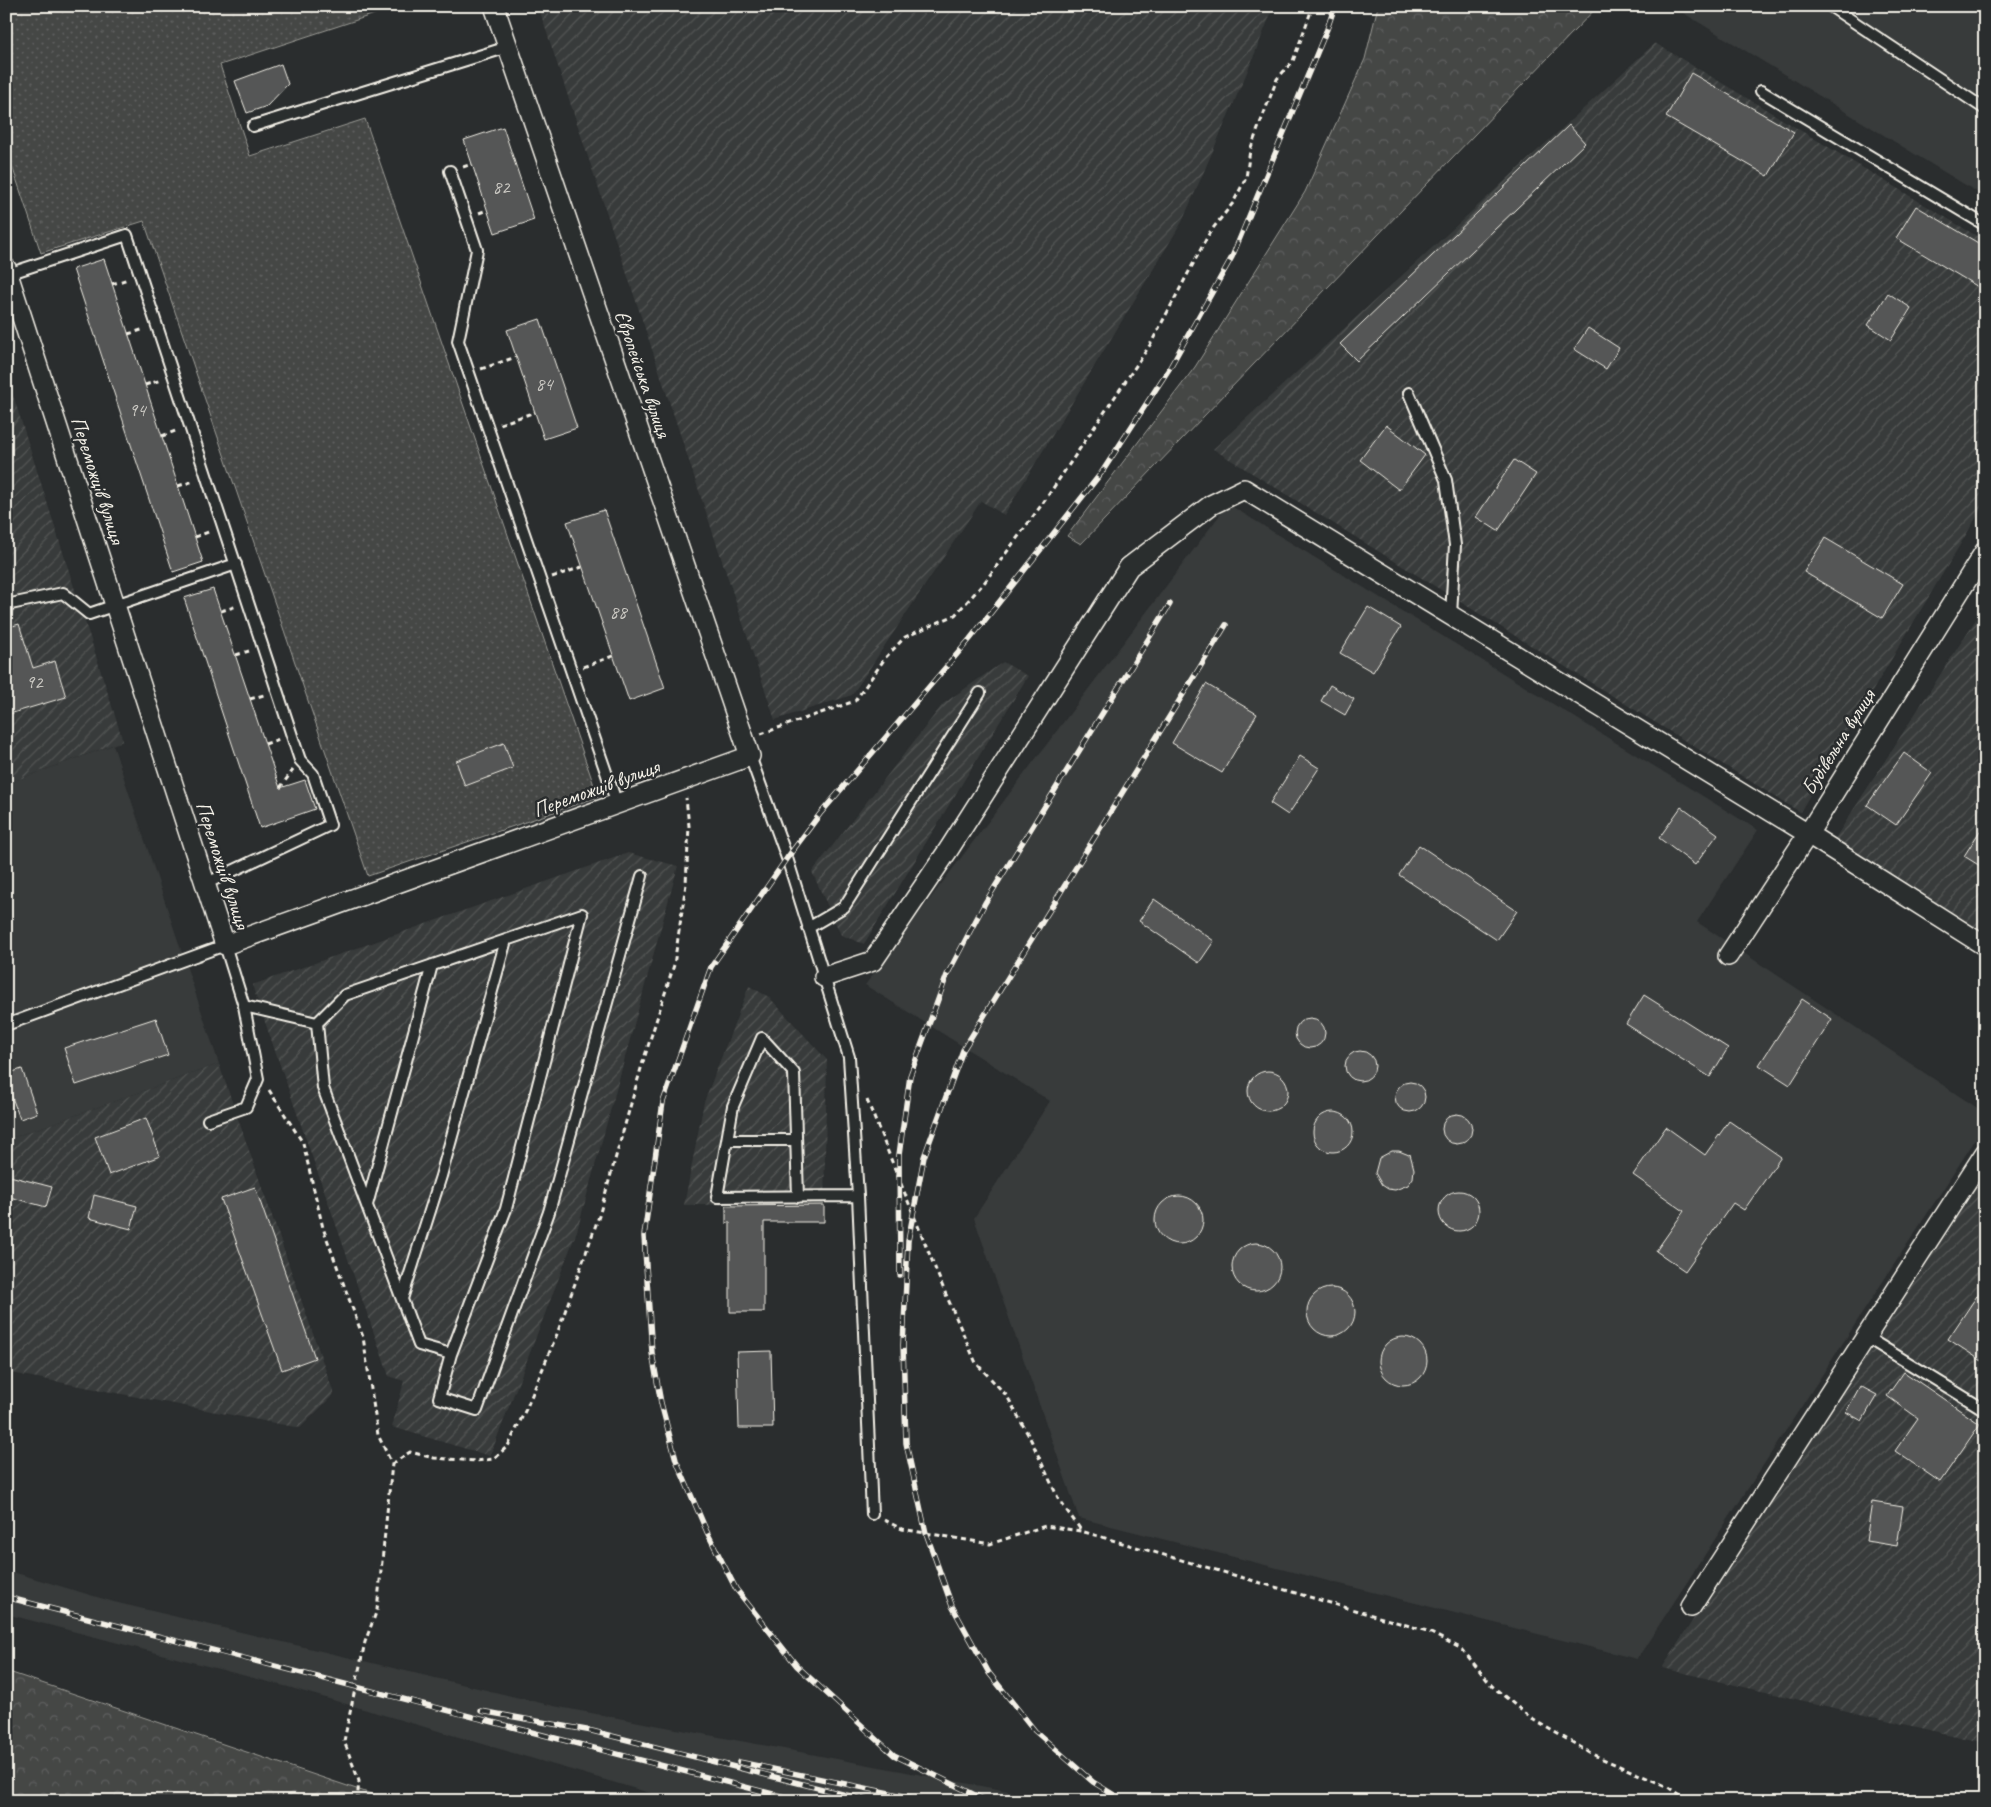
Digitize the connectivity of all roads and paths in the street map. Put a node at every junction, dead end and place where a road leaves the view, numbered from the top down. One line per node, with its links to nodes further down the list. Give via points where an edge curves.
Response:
1 (494, 6): 4 (street, Європейська вулиця)
2 (1313, 6): 26 (path, via 1293,61 1277,79 1250,150 1246,178 1233,203 1210,232 1150,345 1043,503 984,583 955,615 905,637 886,657 855,701)
3 (1830, 6): 6 (lane)
4 (508, 47): 7 (lane); 26 (street, Європейська вулиця)
5 (1761, 91): 9 (lane)
6 (1985, 109)
7 (254, 126)
8 (450, 171): 12 (lane, via 477,250 458,341)
9 (1985, 225)
10 (7, 271): 17 (lane, via 127,235); 21 (street, Переможців вулиця)
11 (516, 357): 12 (path)
12 (469, 373): 15 (lane)
13 (1409, 393): 22 (lane, via 1446,480 1455,545)
14 (535, 412): 15 (path)
15 (488, 428): 19 (lane)
16 (1985, 551): 31 (street, Будівельна вулиця)
17 (236, 564): 21 (lane); 27 (lane)
18 (582, 567): 19 (path)
19 (541, 581): 24 (lane)
20 (6, 604): 21 (lane, via 63,593 89,614)
21 (115, 606): 33 (street, Переможців вулиця)
22 (1451, 616): 31 (street); 40 (street, via 1244,489 1212,505 1129,567 949,849 873,961)
23 (613, 656): 24 (path)
24 (572, 671): 30 (lane)
25 (980, 693): 34 (lane, via 844,907)
26 (747, 748): 28 (street, Переможців вулиця); 34 (lane, via 787,858)
27 (300, 760): 29 (path); 33 (lane, via 313,774 330,825)
28 (684, 780): 30 (street, Переможців вулиця); 57 (path, via 689,826 686,884 674,965 600,1216 528,1407 508,1446 493,1459 476,1461 410,1452)
29 (280, 788)
30 (617, 804): 36 (street, Переможців вулиця)
31 (1808, 834): 37 (street); 38 (street, Будівельна вулиця)
32 (642, 876): 55 (lane, via 549,1212 477,1410 439,1398)
33 (205, 884): 36 (street, Переможців вулиця)
34 (808, 928): 40 (lane)
35 (506, 940): 39 (lane); 53 (lane, via 441,1176); 55 (lane, via 582,914 506,1209)
36 (225, 945): 41 (lane); 43 (lane)
37 (1985, 946)
38 (1728, 956)
39 (432, 965): 42 (lane, via 344,995); 52 (lane)
40 (824, 977): 50 (lane, via 849,1057)
41 (244, 1006): 42 (lane); 44 (lane)
42 (317, 1024): 52 (lane, via 323,1088)
43 (6, 1025)
44 (258, 1078): 46 (lane, via 246,1107); 57 (path, via 272,1093 303,1143 323,1228 363,1337 378,1435)
45 (864, 1093): 59 (path, via 976,1363 1007,1396 1032,1440 1059,1500)
46 (208, 1120)
47 (727, 1140): 48 (lane); 48 (lane, via 733,1106 762,1038 794,1073); 51 (lane, via 717,1198)
48 (796, 1140): 51 (lane)
49 (1985, 1153): 54 (street)
50 (858, 1196): 51 (lane); 58 (lane)
51 (798, 1197)
52 (367, 1205): 53 (lane)
53 (402, 1298): 55 (lane, via 419,1345)
54 (1866, 1337): 56 (lane); 60 (street)
55 (451, 1354)
56 (1985, 1410)
57 (392, 1464): 61 (path, via 377,1610 365,1642 344,1741 360,1781)
58 (872, 1514): 59 (path, via 902,1529 990,1544 1045,1526)
59 (1082, 1530): 62 (path, via 1427,1631 1462,1649 1492,1686 1532,1719 1596,1756 1668,1787)
60 (1691, 1607)
61 (357, 1801)
62 (1688, 1801)

